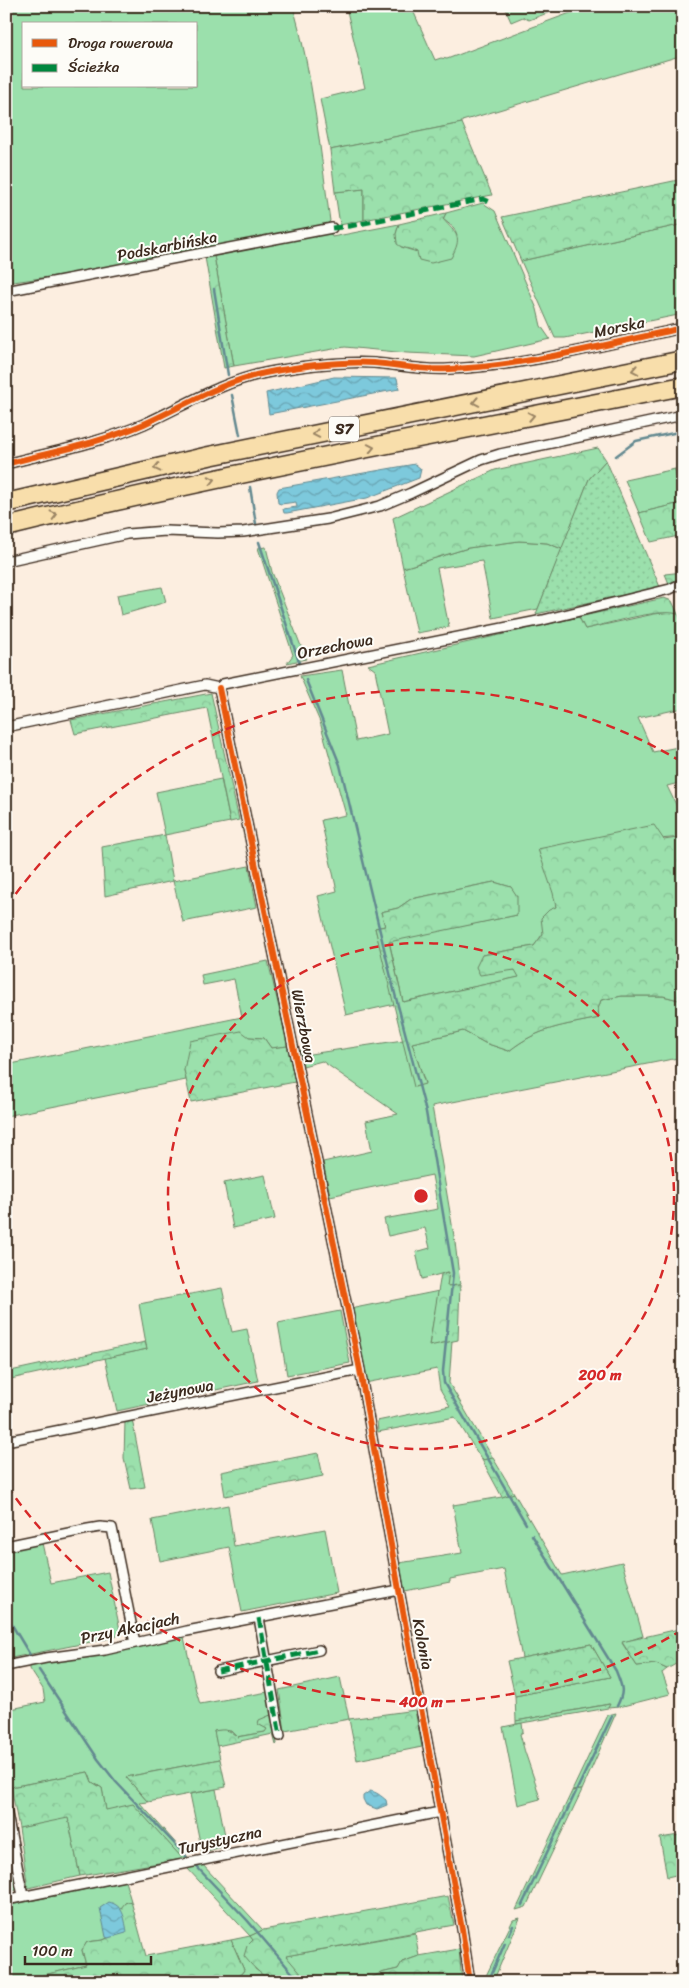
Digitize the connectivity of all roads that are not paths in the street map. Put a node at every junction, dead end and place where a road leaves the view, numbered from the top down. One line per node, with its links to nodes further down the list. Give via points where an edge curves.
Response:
1 (332, 228): 2 (street, Podskarbińska)
2 (6, 291)
3 (683, 328): 7 (street, Morska, via 510,364 476,368 446,370 346,363 319,364 263,374 210,392 109,437)
4 (683, 360): 8 (highway, S7, one-way to 8, via 209,456)
5 (683, 386): 9 (highway, S7, one-way to 5, via 272,467)
6 (683, 415): 10 (street, via 500,454 380,506 328,519 243,532 127,534)
7 (6, 464)
8 (6, 503)
9 (6, 527)
10 (6, 561)
11 (683, 583): 12 (street, Orzechowa, via 543,620 294,669 223,684)
12 (219, 688): 13 (street, Orzechowa, via 205,686); 14 (street, Wierzbowa)
13 (6, 727)
14 (360, 1370): 15 (street, Jeżynowa); 17 (street, Kolonia)
15 (6, 1441)
16 (6, 1546): 19 (street, via 94,1528 112,1528)
17 (398, 1590): 18 (street, Przy Akacjach); 26 (street, Kolonia)
18 (259, 1618): 19 (street, Przy Akacjach); 21 (street)
19 (136, 1643): 22 (street, Przy Akacjach)
20 (319, 1650): 21 (street)
21 (267, 1660): 23 (street); 24 (street)
22 (6, 1666)
23 (218, 1670)
24 (280, 1736)
25 (6, 1809): 27 (street)
26 (440, 1812): 27 (street, Turystyczna); 29 (street, Kolonia)
27 (23, 1896): 28 (street, Turystyczna)
28 (6, 1900)
29 (470, 1982)

